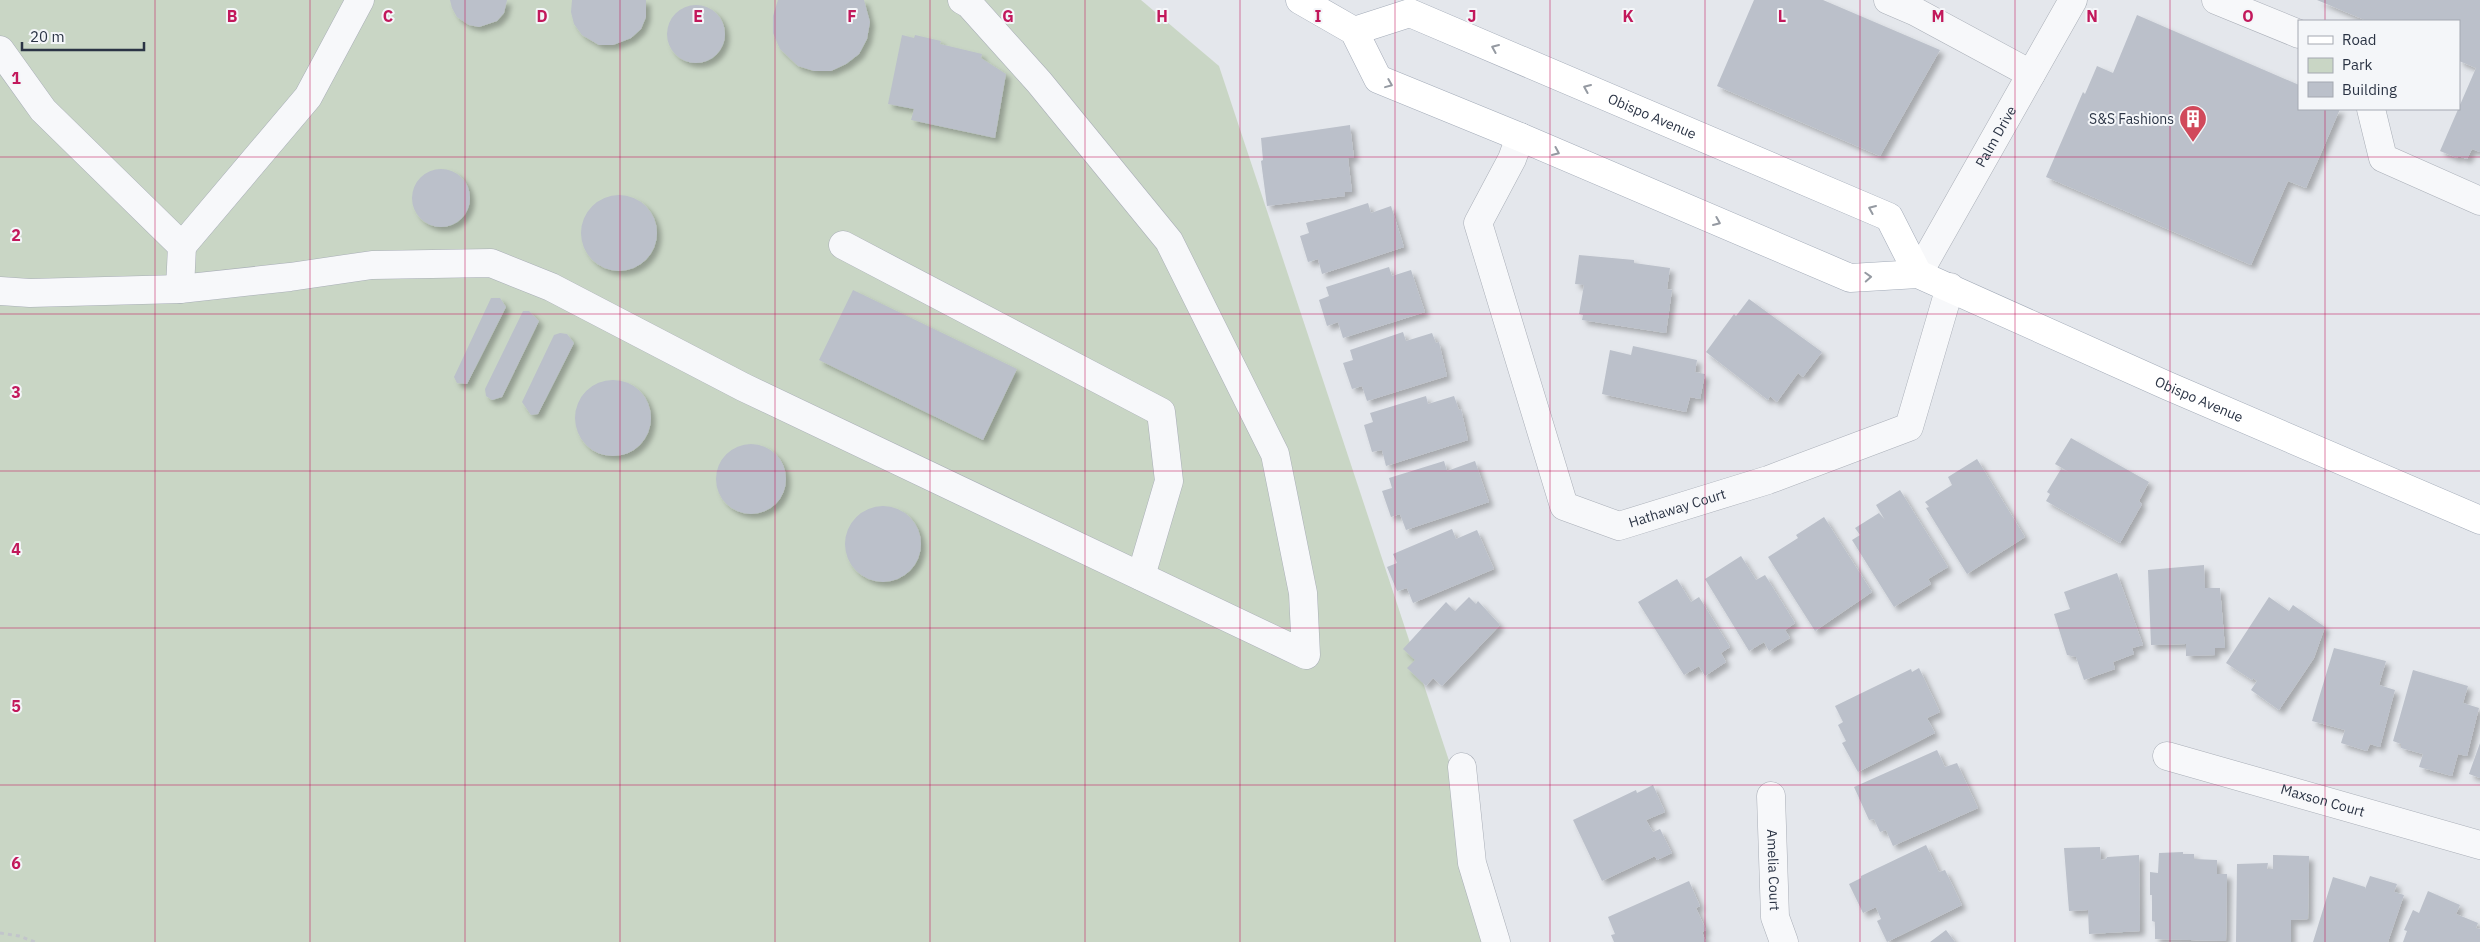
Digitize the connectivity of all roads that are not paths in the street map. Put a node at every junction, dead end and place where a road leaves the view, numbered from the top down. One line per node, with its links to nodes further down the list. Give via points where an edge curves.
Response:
1 (360, 0): 15 (street, via 308,96)
2 (962, 0): 21 (street, via 1039,82 1169,241 1275,454 1304,593 1306,655)
3 (1300, 0): 7 (main road)
4 (1888, 0): 10 (street)
5 (2073, 0): 10 (street, Palm Drive)
6 (2216, 0): 8 (street)
7 (1354, 31): 12 (main road, Obispo Avenue, one-way to 12, via 1378,79); 16 (main road, Obispo Avenue, one-way to 7, via 1889,217 1410,12)
8 (2298, 34)
9 (0, 50): 15 (street, via 43,110)
10 (2031, 74): 16 (street, Palm Drive)
11 (2371, 110): 13 (street, via 2383,158)
12 (1520, 136): 16 (main road, Obispo Avenue, one-way to 16, via 1850,278); 17 (street, Hathaway Court, via 1512,159 1478,223 1564,506 1619,526 1768,480 1909,426)
13 (2480, 201)
14 (843, 245): 21 (street, via 1160,412 1168,481)
15 (182, 246): 18 (street)
16 (1918, 274): 17 (main road, Obispo Avenue)
17 (1950, 287): 20 (main road, Obispo Avenue, via 2168,386)
18 (180, 289): 19 (street); 21 (street, via 372,265 491,263 551,287 743,387)
19 (0, 291)
20 (2480, 520)
21 (1141, 576)
22 (2167, 756): 25 (street, Maxson Court)
23 (1462, 767): 26 (street, via 1472,863)
24 (1771, 796): 27 (street, Amelia Court, via 1774,916)
25 (2480, 845)
26 (1496, 942)
27 (1784, 942)

